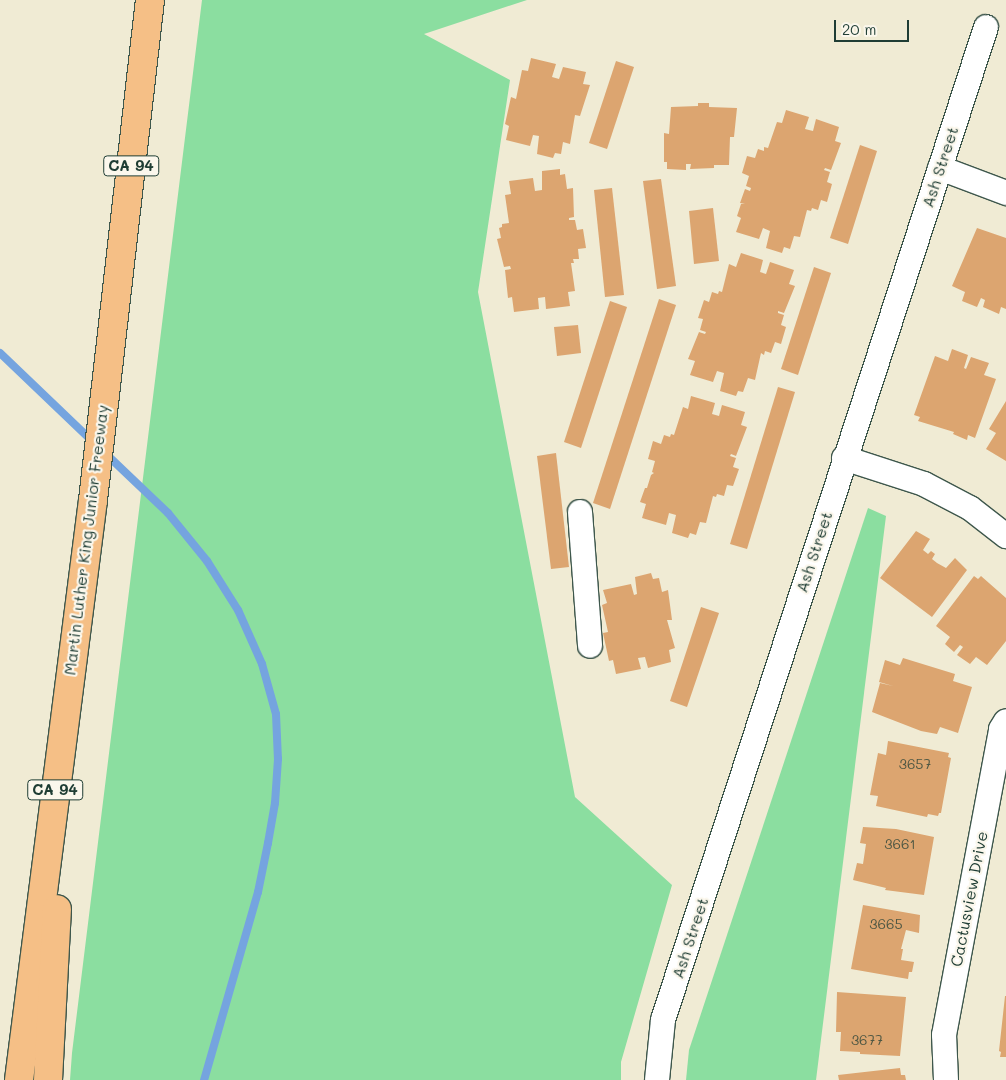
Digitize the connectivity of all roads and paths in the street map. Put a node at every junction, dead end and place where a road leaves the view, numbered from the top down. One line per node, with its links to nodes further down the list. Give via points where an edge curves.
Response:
1 (150, 0): 9 (highway, Martin Luther King Junior Freeway / CA 94, via 93,500)
2 (986, 27): 3 (street, Ash Street)
3 (940, 168): 4 (street); 5 (street, Ash Street)
4 (1006, 193)
5 (844, 458): 7 (street, via 924,484 970,508); 13 (street, Ash Street, via 663,1020)
6 (580, 512): 8 (street)
7 (1006, 536)
8 (590, 646)
9 (70, 670): 11 (highway, Martin Luther King Junior Freeway / CA 94); 12 (highway)
10 (1006, 720): 14 (street, Cactusview Drive, via 1001,729 944,1035)
11 (19, 1080)
12 (48, 1080)
13 (657, 1080)
14 (946, 1080)

